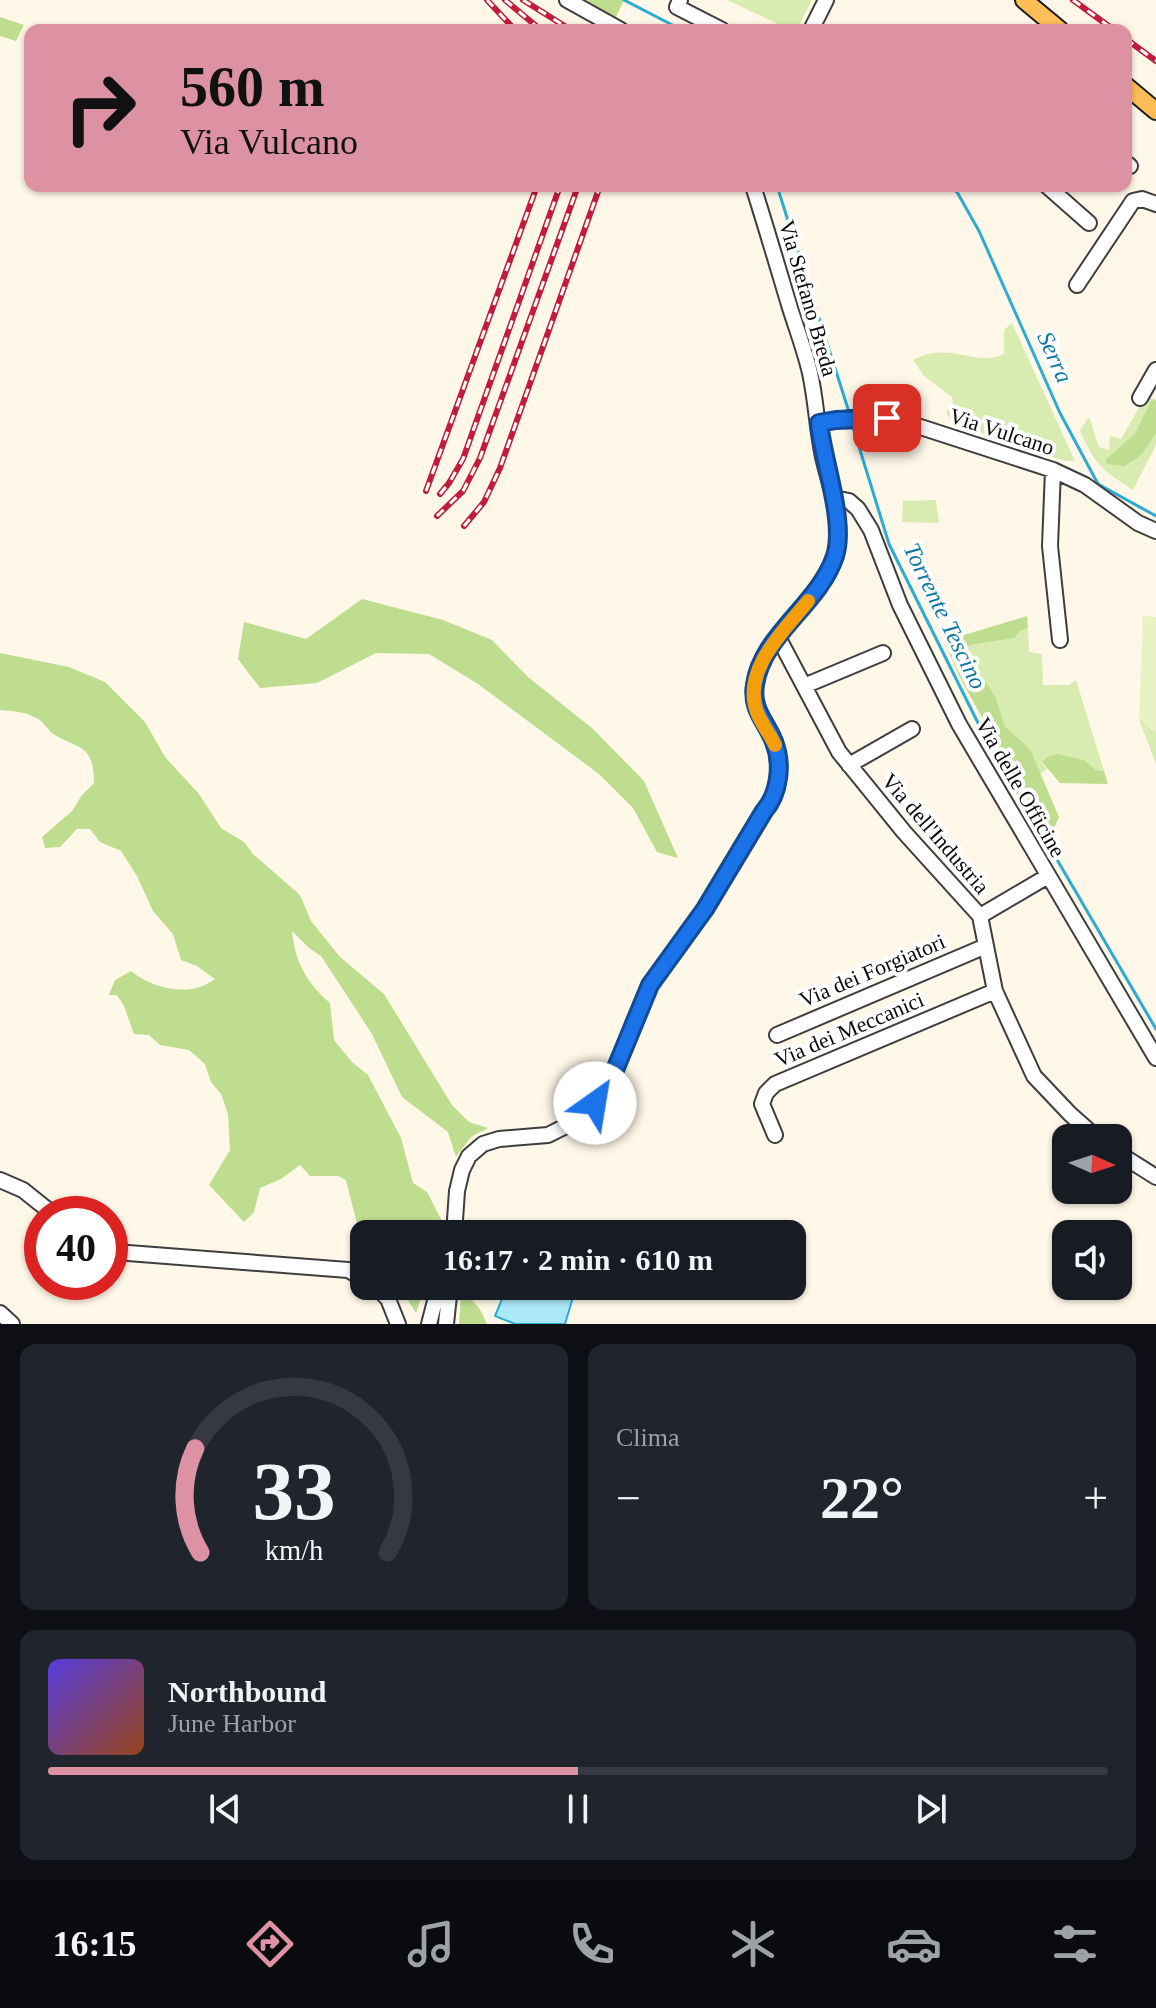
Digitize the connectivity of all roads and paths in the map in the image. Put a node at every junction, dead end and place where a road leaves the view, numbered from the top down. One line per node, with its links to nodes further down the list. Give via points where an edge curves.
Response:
1 (567, 0): 5 (street)
2 (826, 0): 7 (street)
3 (1024, 0): 8 (main road)
4 (674, 2): 6 (street)
5 (610, 24)
6 (712, 24)
7 (814, 24)
8 (1041, 24)
9 (1132, 91): 10 (main road)
10 (1156, 111)
11 (755, 192): 18 (street, Via Stefano Breda, via 809,370)
12 (1054, 192): 14 (street)
13 (1156, 204): 15 (street, via 1133,201)
14 (1089, 223)
15 (1077, 285)
16 (1156, 370): 17 (street)
17 (1140, 398)
18 (819, 423): 19 (street, Via Vulcano, via 858,418 902,421); 20 (street, Via Stefano Breda)
19 (1053, 470): 21 (street, Via Vulcano); 23 (street, via 1050,546)
20 (834, 498): 22 (street, Via Stefano Breda, via 835,556 823,581); 28 (street, Via delle Officine, via 849,501 871,530 900,605 959,724)
21 (1156, 531)
22 (778, 637): 25 (street, Via dell'Industria); 40 (street, Via Stefano Breda, via 758,670 754,688 756,711 775,743 774,800 650,985 608,1087 582,1118 548,1135 499,1139 469,1156 457,1191)
23 (1060, 640)
24 (883, 653): 25 (street)
25 (804, 686): 27 (street, Via dell'Industria)
26 (912, 729): 27 (street)
27 (849, 765): 29 (street, Via dell'Industria)
28 (1048, 876): 29 (street); 33 (street, Via delle Officine)
29 (980, 916): 30 (street, Via dell'Industria)
30 (986, 946): 31 (street, Via dell'Industria); 32 (street, Via dei Forgiatori)
31 (995, 991): 34 (street, Via dell'Industria, via 1034,1076); 35 (street, Via dei Meccanici, via 775,1084 762,1104)
32 (777, 1035)
33 (1156, 1058)
34 (1081, 1124)
35 (775, 1135)
36 (1132, 1162): 37 (street)
37 (1156, 1177)
38 (0, 1180): 39 (street)
39 (30, 1196)
40 (455, 1220)
41 (128, 1252): 42 (street)
42 (350, 1271)
43 (388, 1300): 48 (street)
44 (435, 1300): 49 (street)
45 (449, 1300): 50 (street)
46 (0, 1313): 47 (street)
47 (12, 1324)
48 (398, 1324)
49 (429, 1324)
50 (446, 1324)

